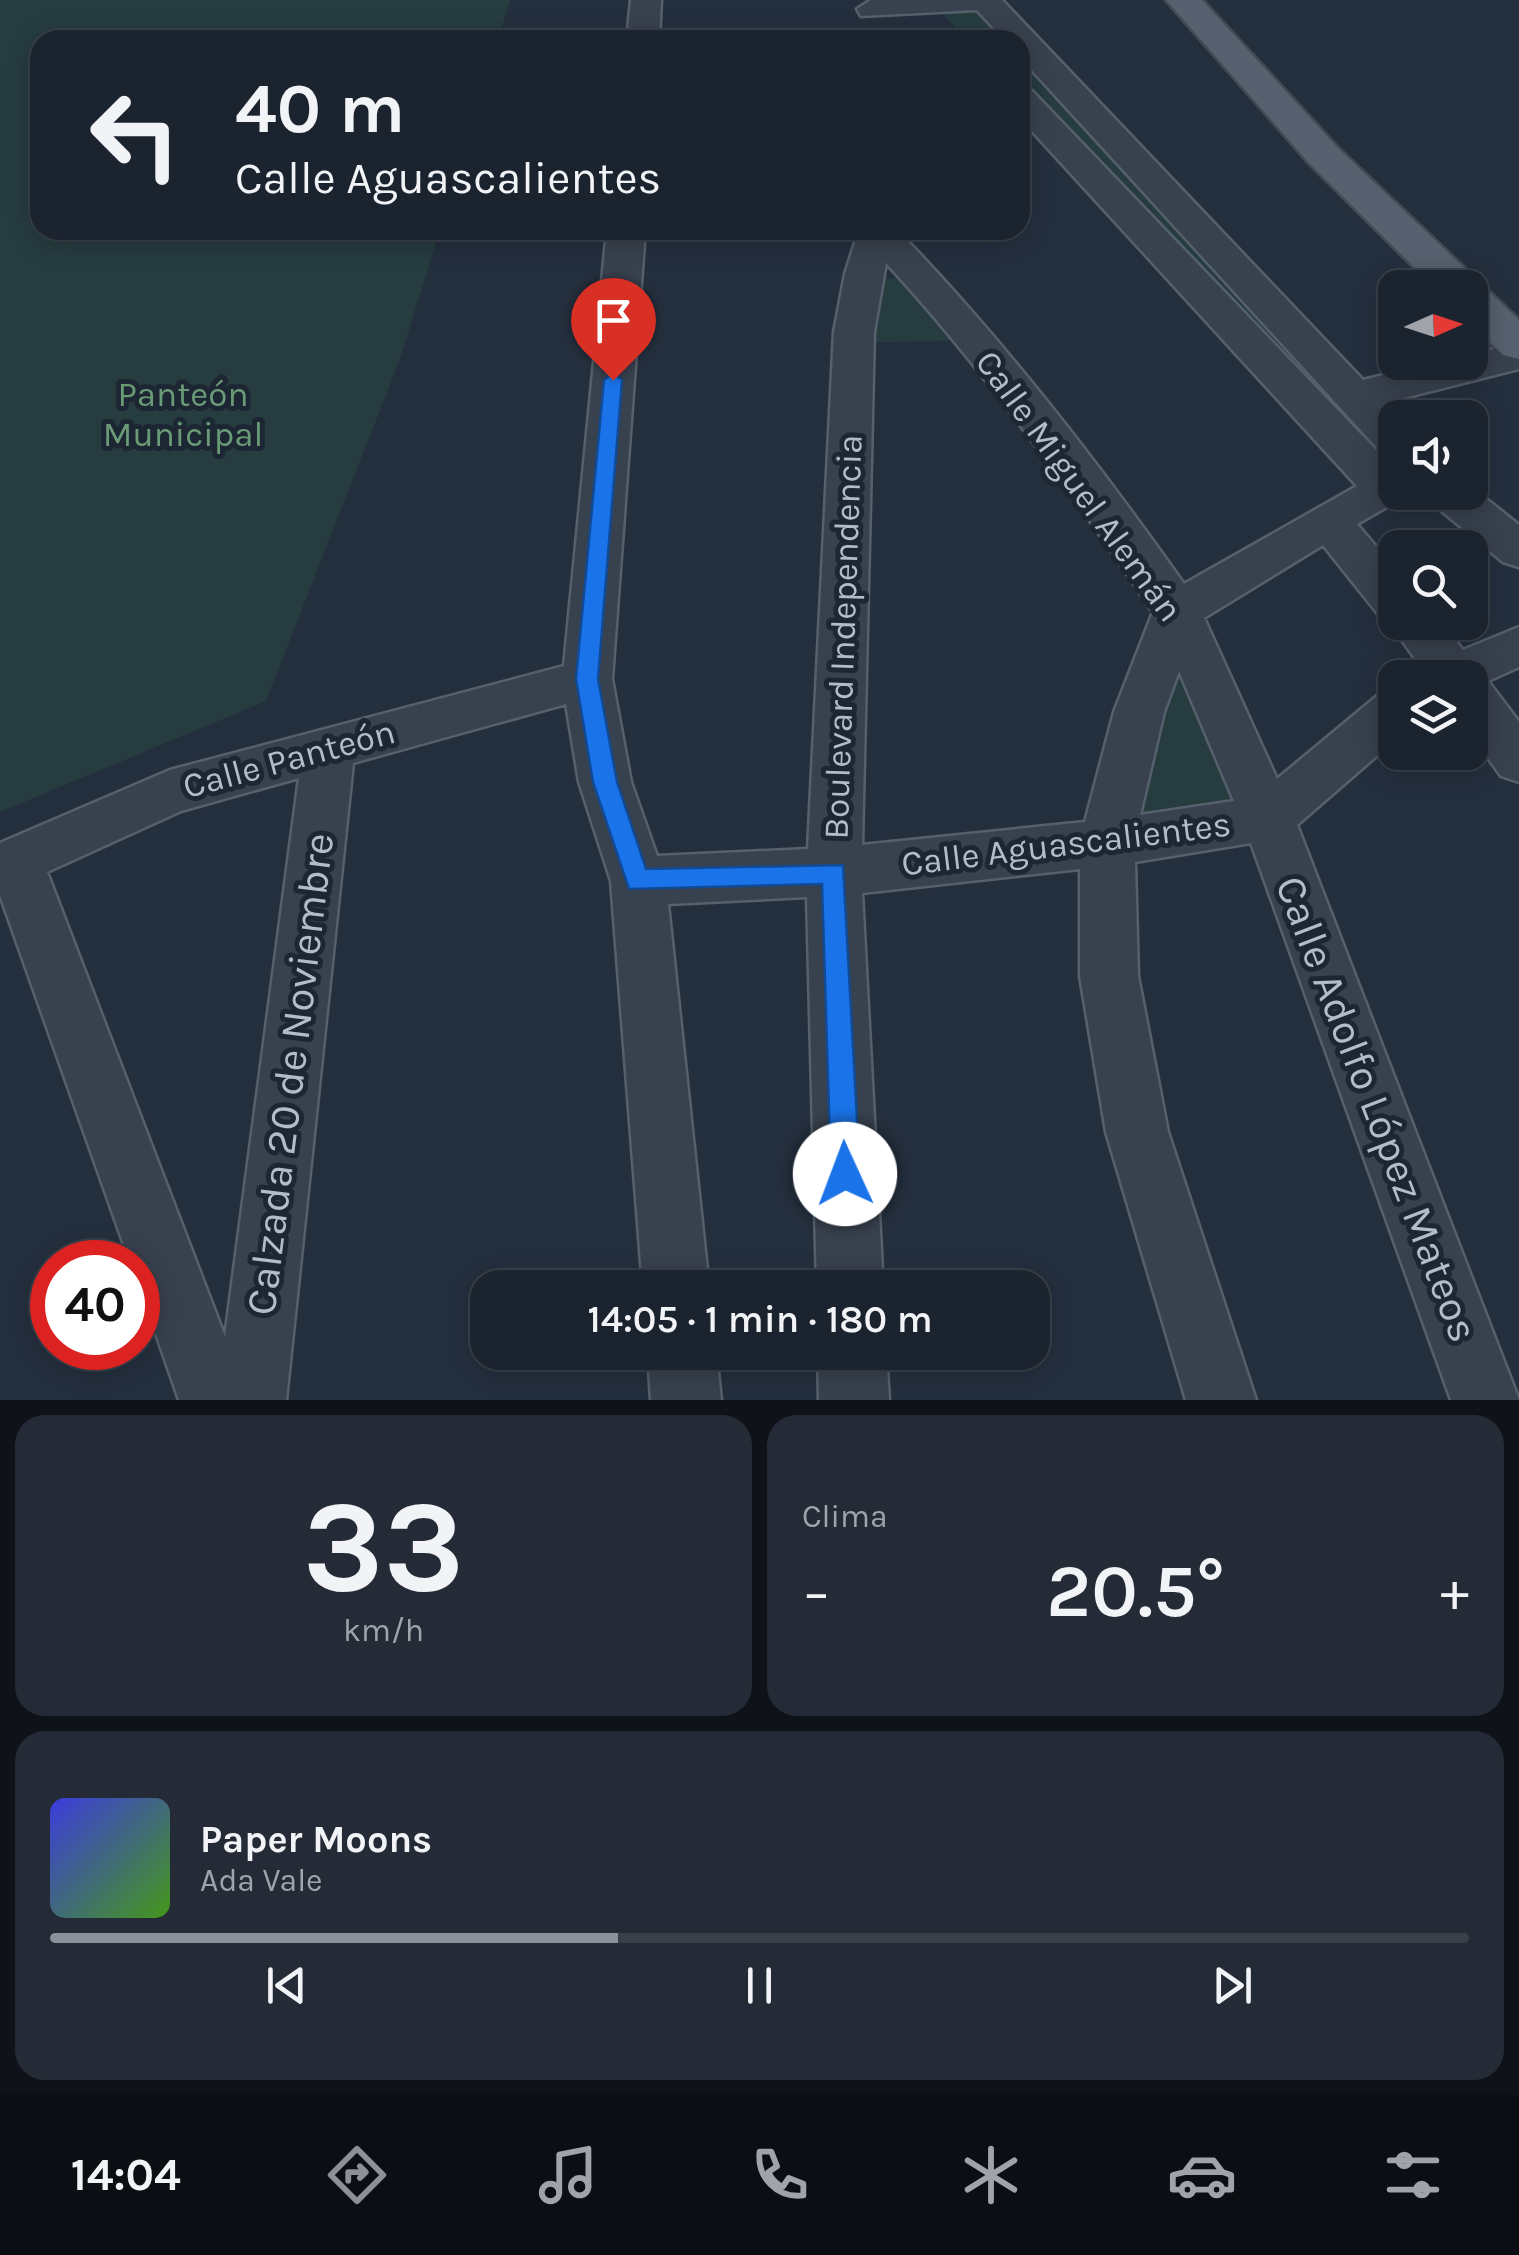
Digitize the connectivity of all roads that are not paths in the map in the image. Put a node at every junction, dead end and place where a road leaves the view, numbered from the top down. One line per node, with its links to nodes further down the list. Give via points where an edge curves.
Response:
1 (646, 0): 7 (street)
2 (985, 0): 4 (street); 8 (street)
3 (1183, 0): 14 (main road, via 1323,155)
4 (932, 4): 5 (street); 6 (street)
5 (872, 16)
6 (954, 28)
7 (644, 30)
8 (1013, 30)
9 (1030, 48): 18 (street)
10 (1030, 109): 20 (street)
11 (625, 240): 31 (street)
12 (875, 240): 39 (street, Boulevard Independencia, via 854,332)
13 (886, 240): 26 (street, Calle Miguel Alemán, via 936,293)
14 (1441, 270)
15 (1488, 315): 16 (main road)
16 (1519, 345)
17 (1519, 356): 18 (street)
18 (1355, 396): 19 (street)
19 (1378, 421)
20 (1378, 474)
21 (1378, 495): 23 (street)
22 (1468, 510): 24 (street)
23 (1328, 520): 25 (street); 26 (street)
24 (1512, 551)
25 (1378, 580)
26 (1177, 611): 36 (street, Calle Miguel Alemán); 37 (street, via 1139,712)
27 (1426, 640): 29 (street)
28 (1519, 646): 30 (street)
29 (1442, 660)
30 (1488, 664)
31 (587, 679): 34 (street, Calle Panteón); 40 (street, via 605,782)
32 (1488, 720): 35 (street)
33 (1378, 724): 36 (street, Calle Aguascalientes)
34 (329, 747): 38 (street, Calle Panteón, via 170,792); 46 (street, Calzada 20 de Noviembre)
35 (1519, 761)
36 (1268, 818): 37 (street, Calle Aguascalientes); 50 (street, Calle Adolfo López Mateos)
37 (1107, 843): 39 (street, Calle Aguascalientes); 49 (street, via 1109,976 1137,1132)
38 (8, 864): 45 (street, Calzada 20 de Noviembre)
39 (834, 872): 40 (street, Calle Aguascalientes); 42 (street, Boulevard Independencia)
40 (638, 881): 41 (street)
41 (674, 1270)
42 (849, 1270)
43 (684, 1370): 47 (street)
44 (853, 1370): 48 (street)
45 (214, 1400)
46 (251, 1400)
47 (686, 1400)
48 (854, 1400)
49 (1220, 1400)
50 (1486, 1400)

